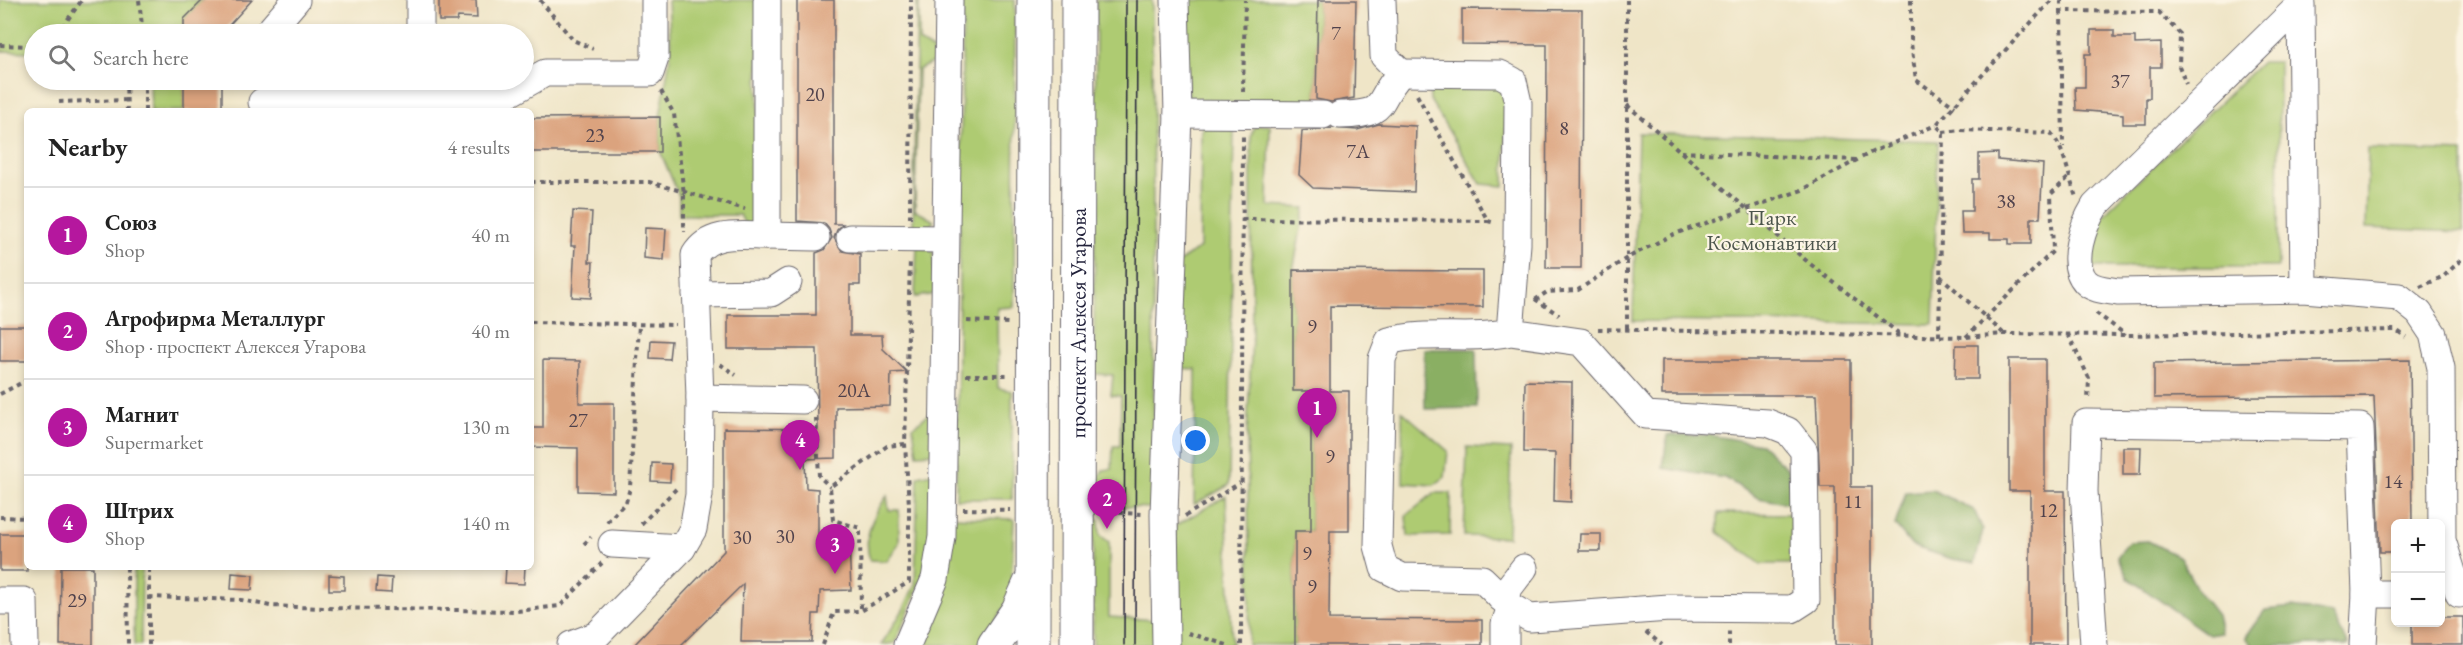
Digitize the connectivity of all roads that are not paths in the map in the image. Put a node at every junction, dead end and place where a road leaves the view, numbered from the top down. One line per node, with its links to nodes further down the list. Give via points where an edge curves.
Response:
1 (296, 0): 10 (street)
2 (420, 0): 11 (street)
3 (656, 0): 13 (street, via 655,58 650,73 544,73)
4 (767, 0): 18 (street)
5 (949, 0): 21 (street)
6 (1034, 0): 36 (main road, проспект Алексея Угарова, via 1033,576 1018,610)
7 (1078, 0): 40 (main road, проспект Алексея Угарова)
8 (1176, 0): 17 (street)
9 (1382, 0): 12 (street, via 1384,56)
10 (276, 24)
11 (420, 24)
12 (1401, 73): 17 (street, via 1374,112); 25 (street, via 1500,74 1513,81 1518,103 1517,244)
13 (534, 79)
14 (420, 90): 15 (street, via 500,99); 16 (street)
15 (515, 90)
16 (262, 98)
17 (1178, 114): 41 (street, via 1164,514)
18 (767, 225): 19 (street); 24 (street, via 716,237 701,245 695,255)
19 (816, 237)
20 (850, 238): 21 (street)
21 (944, 239): 39 (street, via 942,537 935,579)
22 (788, 282): 24 (street, via 771,293)
23 (2304, 289): 23 (street, via 2118,292 2096,288 2086,281 2079,268 2080,236 2095,206 2301,4); 33 (street, via 2399,297 2419,313 2433,334 2441,368 2442,540)
24 (696, 294): 26 (street)
25 (1510, 332): 35 (street, via 1488,337 1408,336 1389,341 1382,359 1378,546 1384,568 1402,577 1482,579); 35 (street, via 1582,335 1646,415 1768,423 1788,431 1804,451 1806,600 1792,609 1669,608 1530,618)
26 (700, 398): 27 (street); 29 (street, via 699,495 693,529)
27 (802, 400)
28 (607, 538): 29 (street)
29 (681, 549): 38 (street, via 597,635)
30 (1524, 568): 35 (street)
31 (2366, 594): 32 (street); 43 (street, via 2360,427 2086,423 2084,491); 44 (street)
32 (2391, 594)
33 (2454, 594)
34 (0, 601): 37 (street, via 24,601)
35 (1506, 603): 42 (street)
36 (1023, 643)
37 (25, 645)
38 (571, 645)
39 (907, 645)
40 (1077, 645)
41 (1166, 645)
42 (1505, 645)
43 (2094, 645)
44 (2363, 645)

